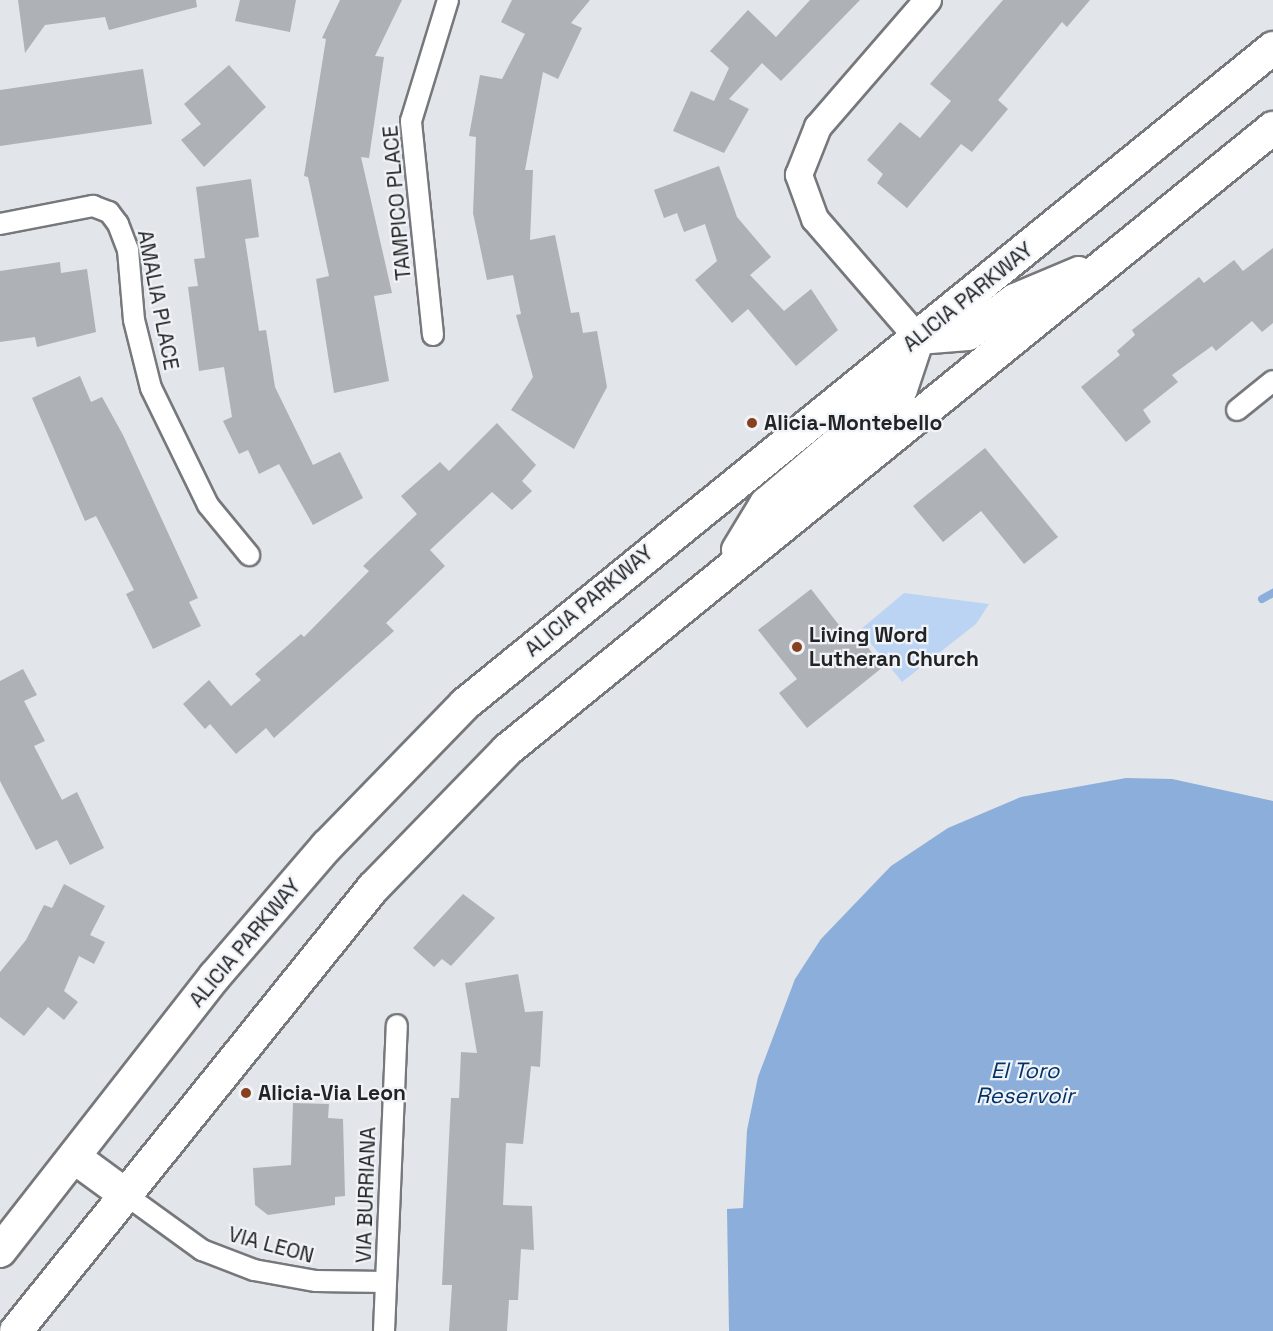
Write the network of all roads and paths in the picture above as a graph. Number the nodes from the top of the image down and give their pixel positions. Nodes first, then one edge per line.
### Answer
1 (448, 0) edge
2 (928, 0) edge
3 (1273, 48) edge
4 (1273, 128) edge
5 (0, 224) edge
6 (1108, 262) junction
7 (433, 335) dead end
8 (918, 338) junction
9 (1273, 381) edge
10 (1237, 410) dead end
11 (249, 555) dead end
12 (728, 567) junction
13 (397, 1025) dead end
14 (74, 1157) junction
15 (126, 1195) junction
16 (0, 1251) edge
17 (386, 1282) junction
18 (16, 1331) edge
19 (384, 1331) edge

1 - 7 street, TAMPICO PLACE
2 - 8 street
3 - 8 main road, ALICIA PARKWAY
4 - 6 main road
5 - 11 street, AMALIA PLACE
6 - 8 main road
6 - 12 main road
8 - 12 main road
8 - 14 main road, ALICIA PARKWAY
9 - 10 street
12 - 15 main road
13 - 17 street, VIA BURRIANA
14 - 15 main road
14 - 16 main road, ALICIA PARKWAY
15 - 17 street, VIA LEON
15 - 18 main road
17 - 19 street, VIA BURRIANA

